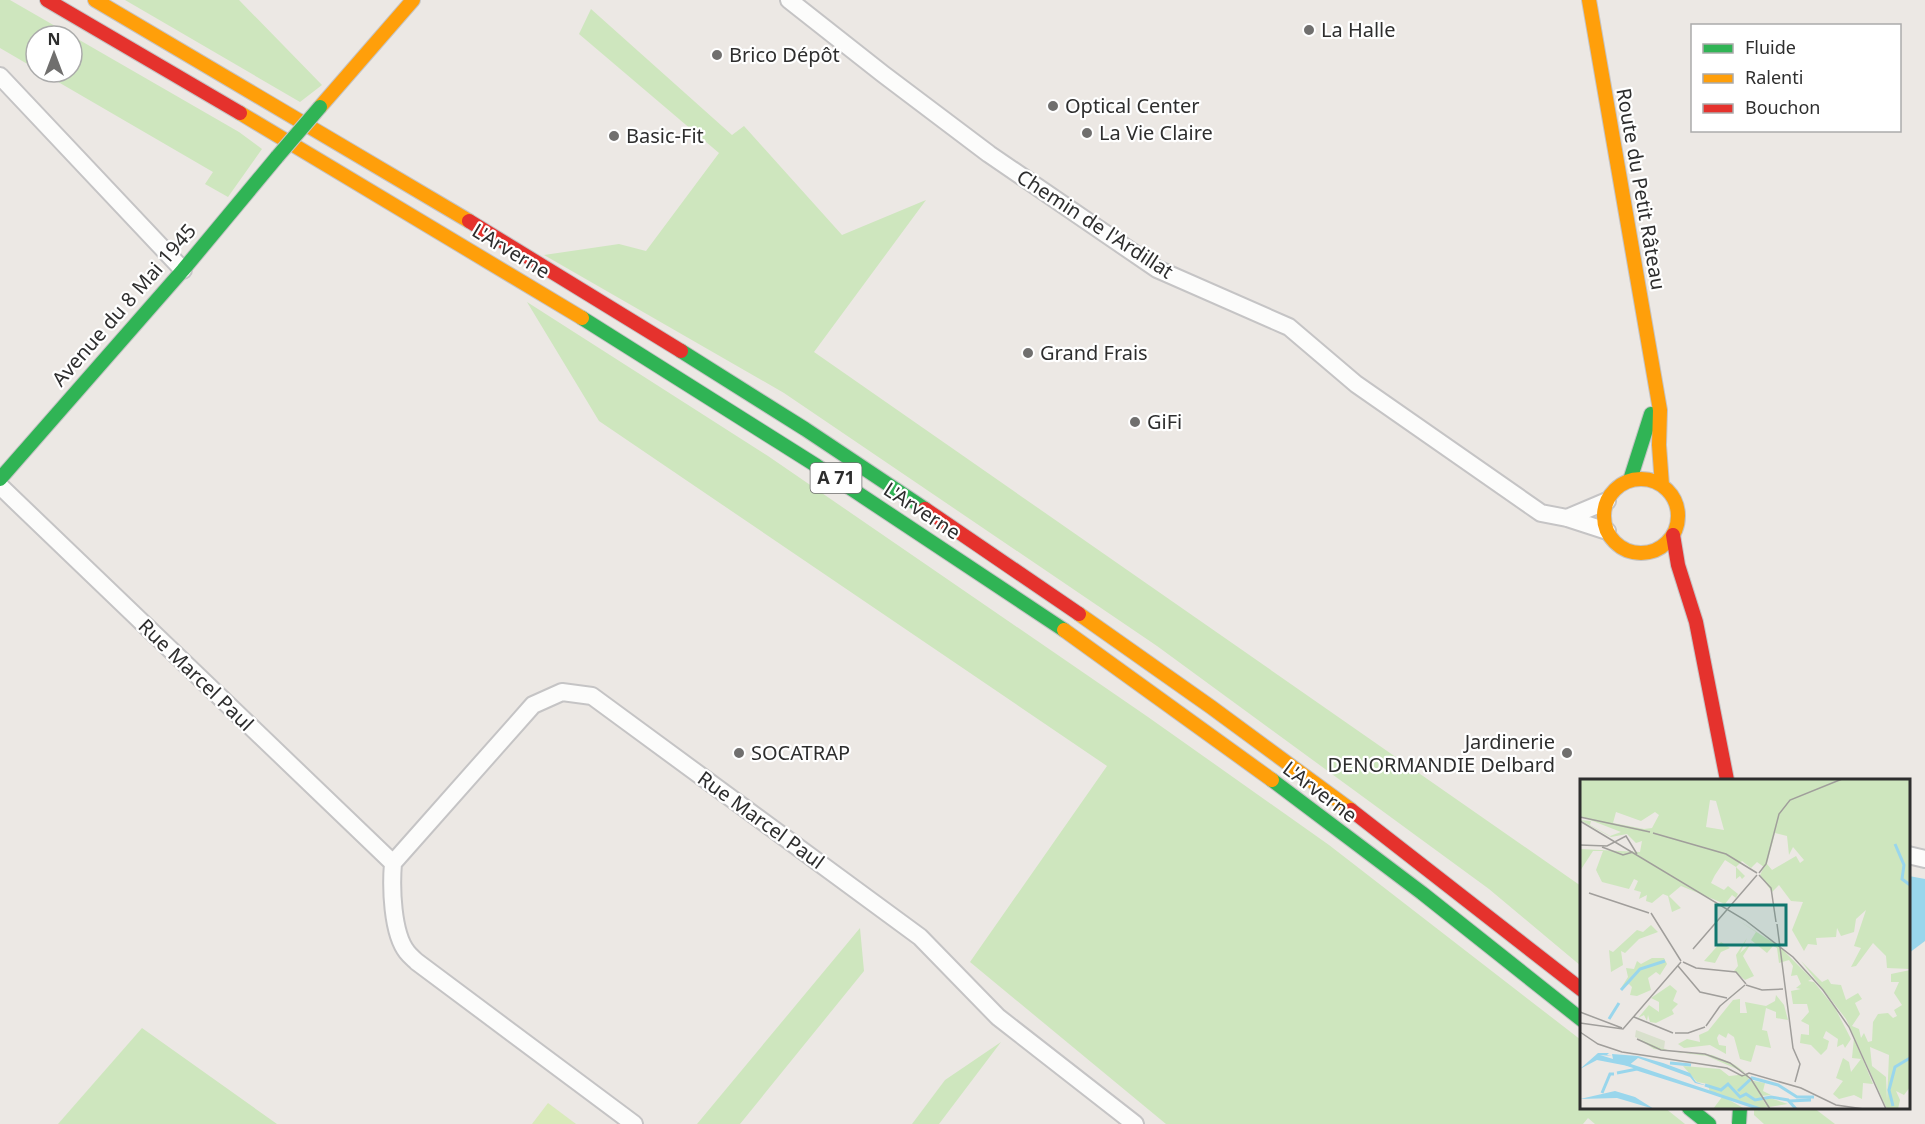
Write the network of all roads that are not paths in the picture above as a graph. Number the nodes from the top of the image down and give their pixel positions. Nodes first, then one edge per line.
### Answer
1 (47, 0) edge
2 (95, 0) edge
3 (413, 0) edge
4 (789, 0) edge
5 (1589, 0) edge
6 (0, 76) edge
7 (183, 270) junction
8 (1654, 385) junction
9 (0, 479) edge
10 (1630, 480) junction
11 (1662, 485) junction
12 (0, 486) edge
13 (1607, 501) junction
14 (1567, 518) junction
15 (1607, 531) junction
16 (1673, 535) junction
17 (1638, 553) junction
18 (1653, 564) dead end
19 (1669, 576) dead end
20 (1696, 622) junction
21 (1727, 779) edge
22 (1910, 855) edge
23 (1925, 859) edge
24 (393, 863) junction
25 (1580, 989) edge
26 (1580, 1019) edge
27 (1691, 1109) edge
28 (1729, 1109) edge
29 (1740, 1109) edge
30 (634, 1124) edge
31 (1135, 1124) edge
32 (1709, 1124) edge
33 (1739, 1124) edge
34 (1746, 1124) edge

1 - 26 main road, L'Arverne / A 71
2 - 25 main road, L'Arverne / A 71
3 - 7 main road, Avenue du 8 Mai 1945, bridge
4 - 14 street, Chemin de l'Ardillat
5 - 8 main road, Route du Petit Râteau
6 - 7 street
7 - 9 main road, Avenue du 8 Mai 1945
8 - 10 main road, Route du Petit Râteau
8 - 11 main road, Route du Petit Râteau
10 - 11 main road
10 - 13 main road
11 - 16 main road
12 - 24 street, Rue Marcel Paul
13 - 14 street
13 - 15 main road
14 - 15 street, Chemin de l'Ardillat
15 - 17 main road
16 - 17 main road
16 - 20 main road
17 - 18 main road
19 - 20 main road
20 - 21 main road
22 - 23 street
24 - 30 street
24 - 31 street, Rue Marcel Paul
27 - 32 main road
28 - 34 main road
29 - 33 main road, bridge

